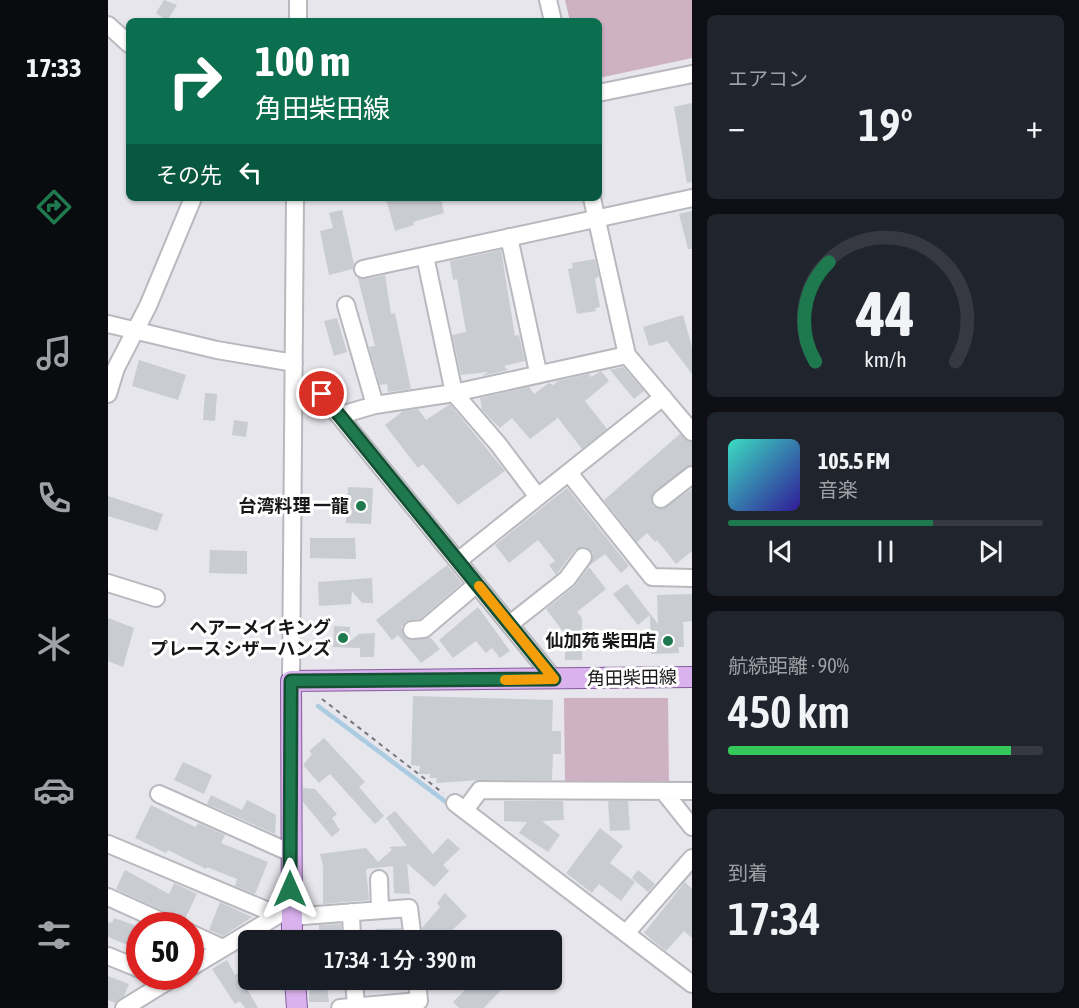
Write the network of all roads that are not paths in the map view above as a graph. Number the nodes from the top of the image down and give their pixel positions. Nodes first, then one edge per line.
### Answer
1 (298, 0) edge
2 (548, 0) edge
3 (298, 18) edge
4 (552, 18) edge
5 (108, 26) edge
6 (126, 41) edge
7 (692, 74) edge
8 (602, 92) edge
9 (692, 198) edge
10 (192, 201) edge
11 (295, 201) edge
12 (593, 201) edge
13 (596, 217) junction
14 (509, 237) junction
15 (425, 256) junction
16 (363, 269) dead end
17 (346, 305) dead end
18 (108, 324) edge
19 (133, 332) junction
20 (627, 355) junction
21 (294, 363) junction
22 (538, 372) junction
23 (314, 385) dead end
24 (454, 393) junction
25 (108, 394) edge
26 (663, 397) junction
27 (375, 405) junction
28 (341, 416) junction
29 (692, 432) edge
30 (568, 473) junction
31 (692, 475) edge
32 (538, 496) junction
33 (661, 499) dead end
34 (583, 557) dead end
35 (459, 560) junction
36 (692, 578) edge
37 (108, 583) edge
38 (477, 584) junction
39 (156, 598) dead end
40 (510, 624) junction
41 (412, 630) dead end
42 (692, 678) edge
43 (554, 679) junction
44 (291, 681) junction
45 (692, 791) edge
46 (664, 792) junction
47 (159, 794) dead end
48 (692, 827) edge
49 (108, 844) edge
50 (291, 853) junction
51 (692, 858) edge
52 (379, 879) dead end
53 (108, 897) edge
54 (380, 910) junction
55 (141, 912) edge
56 (351, 912) junction
57 (286, 913) junction
58 (290, 930) edge
59 (352, 930) edge
60 (412, 930) edge
61 (627, 932) junction
62 (204, 939) edge
63 (224, 948) junction
64 (108, 956) edge
65 (204, 960) edge
66 (126, 963) edge
67 (692, 984) edge
68 (150, 990) edge
69 (296, 990) edge
70 (352, 990) edge
71 (418, 990) edge
72 (348, 1007) edge
73 (124, 1008) edge
74 (297, 1008) edge

1 - 3 street
2 - 4 street
5 - 6 street
7 - 8 street
9 - 13 street
10 - 19 street
11 - 21 street
12 - 13 street
13 - 14 street
13 - 20 street
14 - 15 street
14 - 22 street
15 - 16 street
15 - 24 street
17 - 27 street
18 - 19 street
19 - 21 street
19 - 25 street
20 - 22 street
20 - 26 street
21 - 44 street
22 - 24 street
23 - 28 street
24 - 27 street
24 - 32 street
26 - 29 street
26 - 30 street
27 - 28 street
28 - 35 street
30 - 32 street
30 - 36 street
31 - 33 street
32 - 35 street
34 - 40 street
35 - 38 street
37 - 39 street
38 - 40 street
38 - 41 street
40 - 43 street
42 - 43 main road, 角田柴田線
43 - 44 main road, 角田柴田線
44 - 50 main road
45 - 46 street
46 - 48 street
46 - 61 street
47 - 50 street
49 - 57 street
50 - 57 main road
51 - 61 street
52 - 54 street
53 - 55 street
54 - 56 street
54 - 60 street
56 - 57 street
56 - 59 street
57 - 58 main road
57 - 63 street
61 - 67 street
62 - 63 street
63 - 65 street
64 - 66 street
68 - 73 street
69 - 74 main road
70 - 72 street
71 - 72 street

